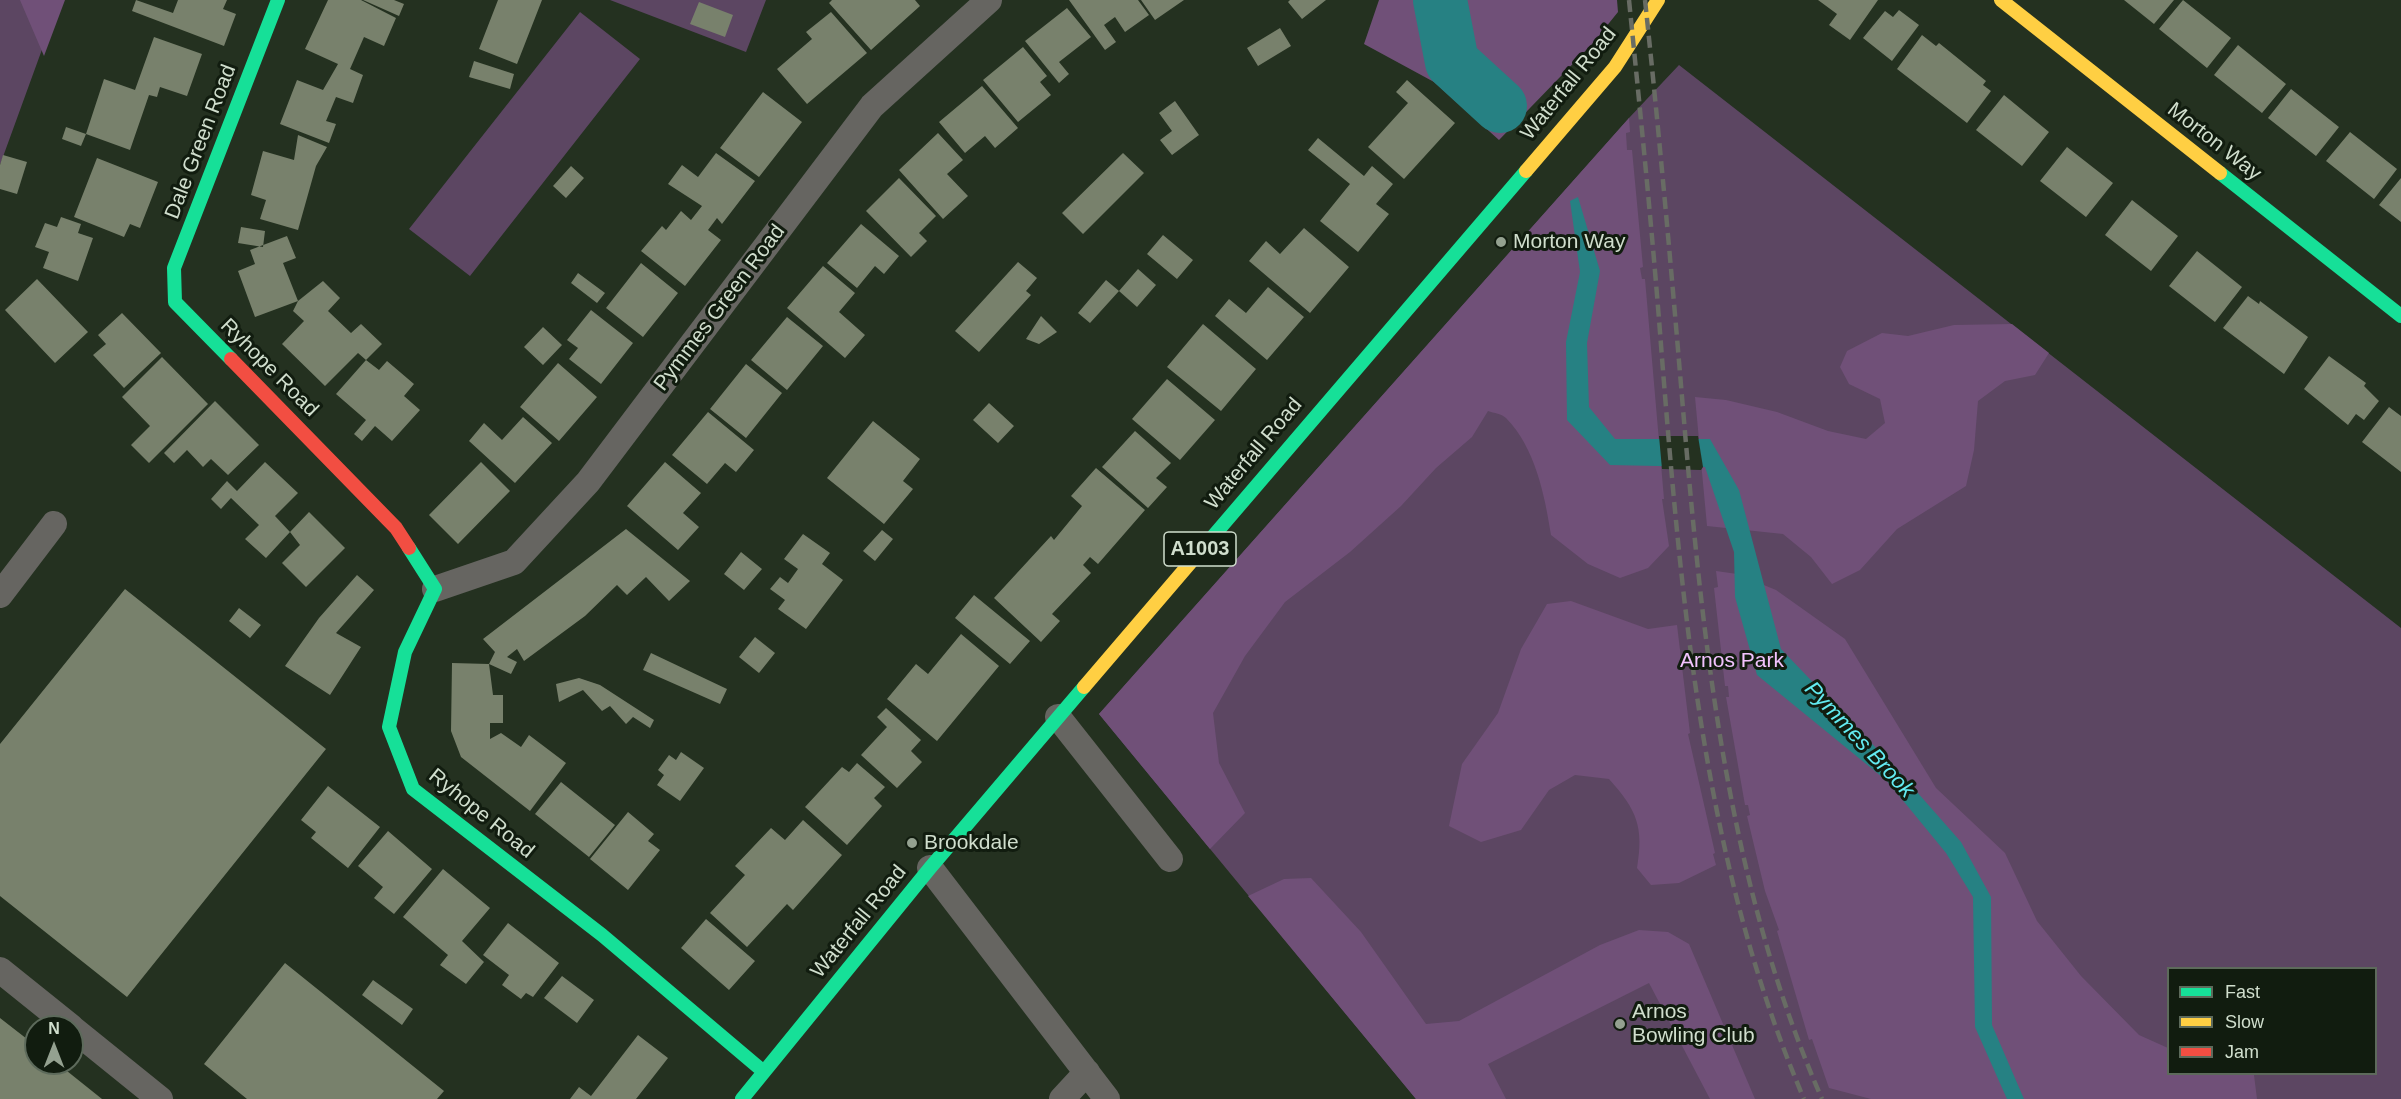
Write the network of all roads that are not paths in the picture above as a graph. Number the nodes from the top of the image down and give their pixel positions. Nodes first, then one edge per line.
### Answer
1 (278, 0) edge
2 (988, 0) edge
3 (1658, 0) edge
4 (2001, 0) edge
5 (175, 302) joint
6 (2401, 316) edge
7 (54, 524) dead end
8 (435, 589) junction
9 (0, 595) edge
10 (1058, 717) junction
11 (1170, 859) dead end
12 (930, 868) junction
13 (0, 970) edge
14 (55, 1015) edge
15 (84, 1038) edge
16 (764, 1072) junction
17 (1087, 1072) junction
18 (160, 1099) edge
19 (742, 1099) edge
20 (1062, 1099) edge
21 (1107, 1099) edge

1 - 5 street, Dale Green Road
2 - 8 street, Pymmes Green Road
3 - 10 street, Waterfall Road / A1003
4 - 6 street, Morton Way
5 - 8 street, Ryhope Road
7 - 9 street
8 - 16 street, Ryhope Road
10 - 11 street
10 - 12 street, Waterfall Road / A1003
12 - 16 street, Waterfall Road / A1003
12 - 17 street
13 - 14 street
15 - 18 street
16 - 19 street, Waterfall Road / A1003
17 - 20 street
17 - 21 street

